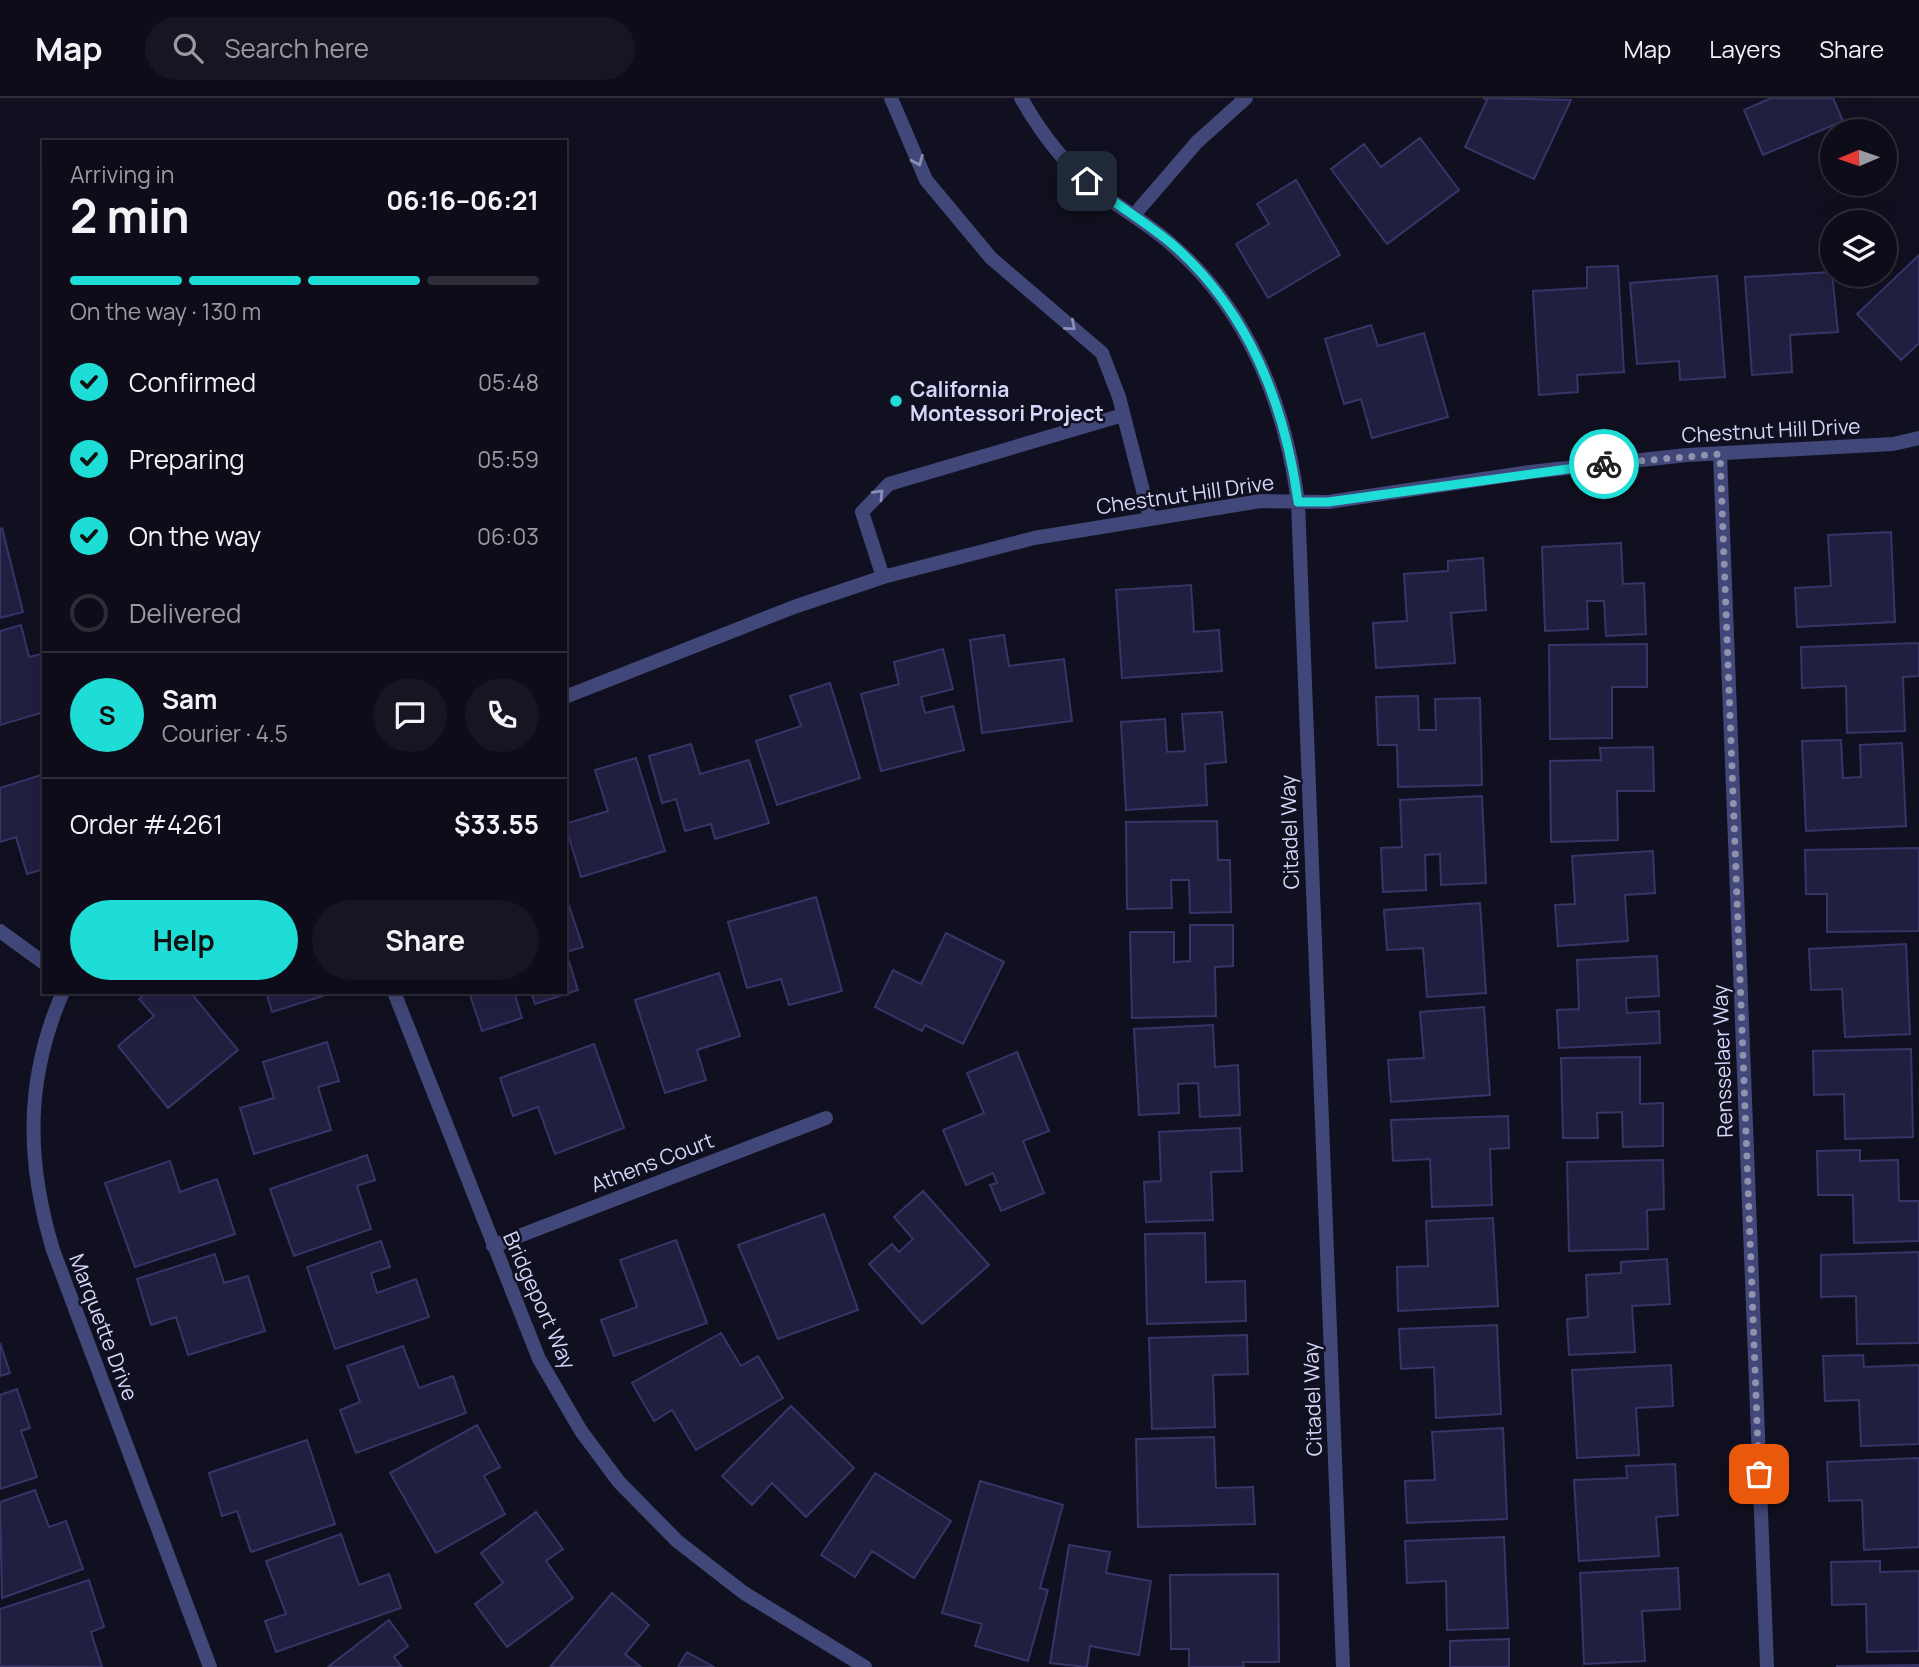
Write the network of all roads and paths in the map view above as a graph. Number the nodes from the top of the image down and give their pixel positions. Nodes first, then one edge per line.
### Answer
1 (891, 98) edge
2 (1021, 98) edge
3 (1246, 98) edge
4 (1134, 215) junction
5 (1123, 415) junction
6 (1919, 438) edge
7 (1720, 454) junction
8 (1298, 502) junction
9 (1150, 518) junction
10 (883, 577) junction
11 (567, 696) edge
12 (0, 931) edge
13 (42, 962) edge
14 (62, 994) edge
15 (395, 994) edge
16 (826, 1118) dead end
17 (493, 1246) junction
18 (210, 1667) edge
19 (865, 1667) edge
20 (1343, 1667) edge
21 (1767, 1667) edge

1 -> 5 street
2 - 4 street, Citadel Way
3 - 4 street
4 - 8 street, Citadel Way
5 - 9 street
10 -> 5 street
6 - 7 street, Chestnut Hill Drive
7 - 8 street, Chestnut Hill Drive
7 - 21 street, Rensselaer Way
8 - 9 street, Chestnut Hill Drive
8 - 20 street, Citadel Way
9 - 10 street, Chestnut Hill Drive
10 - 11 street, Chestnut Hill Drive
12 - 13 street
14 - 18 street, Marquette Drive
15 - 17 street, Bridgeport Way
16 - 17 street, Athens Court
17 - 19 street, Bridgeport Way

